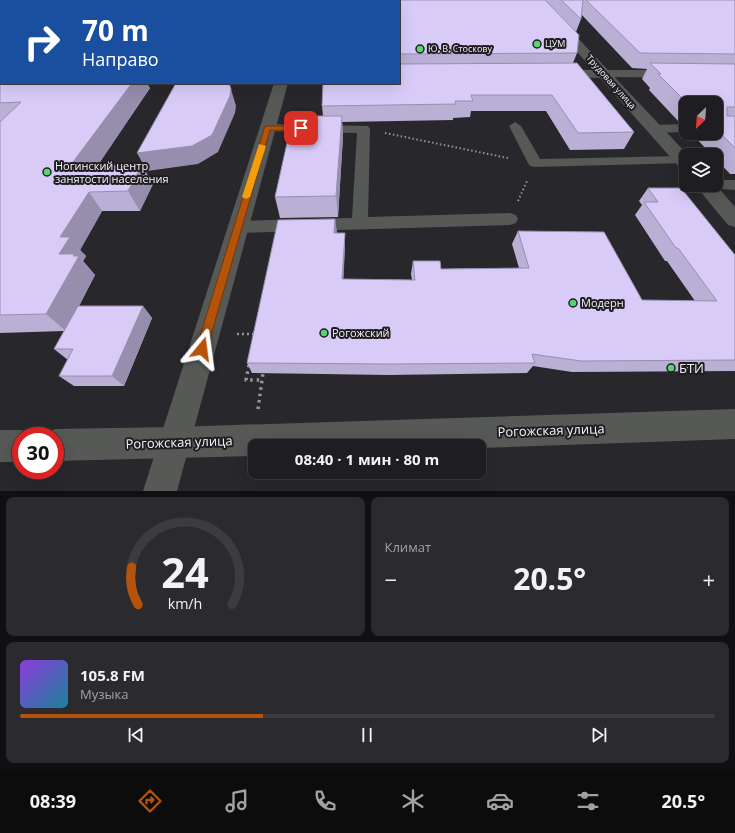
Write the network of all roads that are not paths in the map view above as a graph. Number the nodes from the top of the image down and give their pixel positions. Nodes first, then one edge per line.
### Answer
1 (536, 0) edge
2 (542, 74) edge
3 (604, 74) junction
4 (735, 74) edge
5 (281, 84) edge
6 (515, 126) dead end
7 (268, 128) junction
8 (679, 128) edge
9 (653, 129) junction
10 (679, 157) edge
11 (679, 162) edge
12 (723, 185) edge
13 (735, 185) edge
14 (711, 192) edge
15 (510, 219) road end
16 (735, 220) edge
17 (360, 222) junction
18 (237, 227) junction
19 (735, 424) edge
20 (174, 443) junction
21 (64, 445) edge
22 (0, 446) edge
23 (12, 446) edge
24 (160, 491) edge

1 - 3 street, Трудовая улица
2 - 3 street
3 - 4 street
3 - 9 street, Трудовая улица
5 - 7 street
6 - 11 lane
7 - 17 lane
7 - 18 street
8 - 9 lane
9 - 10 street, Трудовая улица
12 - 13 lane
14 - 16 street
15 - 17 lane
17 - 18 lane
18 - 20 street
19 - 20 street, Рогожская улица
20 - 21 street, Рогожская улица
20 - 24 street
22 - 23 street

